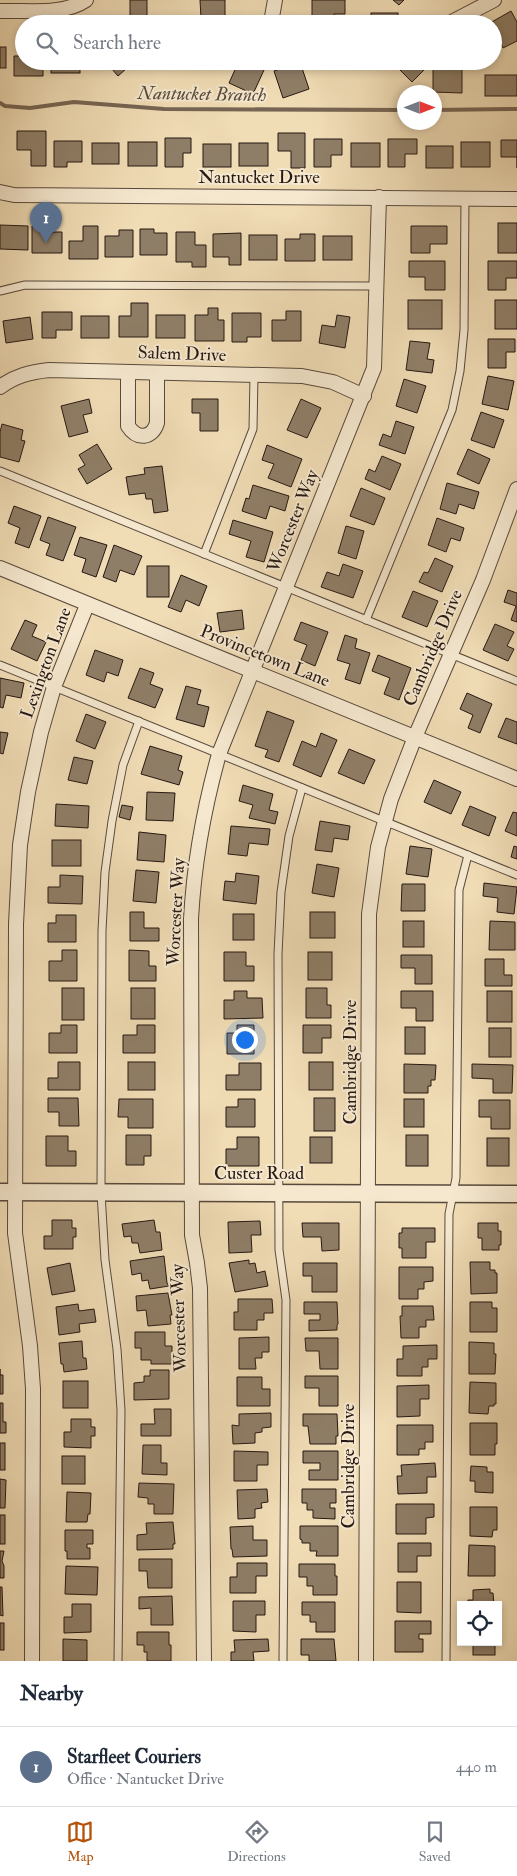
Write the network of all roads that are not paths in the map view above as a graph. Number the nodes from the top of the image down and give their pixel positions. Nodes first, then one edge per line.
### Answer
1 (86, 0) edge
2 (275, 0) edge
3 (494, 0) edge
4 (0, 11) edge
5 (272, 15) edge
6 (465, 15) edge
7 (0, 192) edge
8 (378, 197) junction
9 (465, 198) junction
10 (517, 199) edge
11 (377, 286) junction
12 (0, 291) edge
13 (128, 372) junction
14 (157, 373) junction
15 (254, 375) junction
16 (0, 386) edge
17 (364, 396) junction
18 (0, 471) edge
19 (517, 489) edge
20 (204, 554) junction
21 (0, 568) edge
22 (286, 588) junction
23 (87, 605) junction
24 (366, 620) junction
25 (450, 654) junction
26 (0, 665) edge
27 (253, 671) junction
28 (517, 681) edge
29 (54, 687) junction
30 (139, 721) junction
31 (415, 737) junction
32 (219, 754) junction
33 (517, 779) edge
34 (302, 788) junction
35 (384, 821) junction
36 (468, 855) junction
37 (517, 875) edge
38 (8, 1192) edge
39 (101, 1193) junction
40 (191, 1193) junction
41 (278, 1194) junction
42 (369, 1194) junction
43 (452, 1194) junction
44 (517, 1194) edge
45 (32, 1661) edge
46 (118, 1661) edge
47 (204, 1661) edge
48 (283, 1661) edge
49 (366, 1661) edge
50 (446, 1661) edge

1 - 4 street
2 - 5 street
3 - 6 street
7 - 8 street, Nantucket Drive
8 - 9 street, Nantucket Drive
8 - 11 street, Worcester Way
9 - 10 street, Nantucket Drive
9 - 24 lane
11 - 12 lane
11 - 17 street, Worcester Way
13 - 14 street, Salem Drive
13 - 14 street
13 - 16 street, Salem Drive
14 - 15 street, Salem Drive
15 - 17 street, Salem Drive
15 - 20 lane
17 - 22 street, Worcester Way
18 - 20 lane
19 - 25 street, Cambridge Drive
20 - 22 lane
21 - 23 street, Provincetown Lane
22 - 24 lane
22 - 27 street, Worcester Way
23 - 27 street, Provincetown Lane
23 - 29 street, Lexington Lane
24 - 25 lane
25 - 28 lane
25 - 31 street, Cambridge Drive
26 - 29 lane
27 - 31 street, Provincetown Lane
27 - 32 street, Worcester Way
29 - 30 lane
29 - 38 street, Lexington Lane
30 - 32 lane
30 - 39 lane
31 - 33 street, Provincetown Lane
31 - 35 street, Cambridge Drive
32 - 34 lane
32 - 40 street, Worcester Way
34 - 35 lane
34 - 41 lane
35 - 36 lane
35 - 42 street, Cambridge Drive
36 - 37 lane
36 - 43 lane
38 - 39 street, Custer Road
38 - 45 street, Lexington Lane
39 - 40 street, Custer Road
39 - 46 lane
40 - 41 street, Custer Road
40 - 47 street, Worcester Way
41 - 42 street, Custer Road
41 - 48 lane
42 - 43 street, Custer Road
42 - 49 street, Cambridge Drive
43 - 44 street, Custer Road
43 - 50 lane

